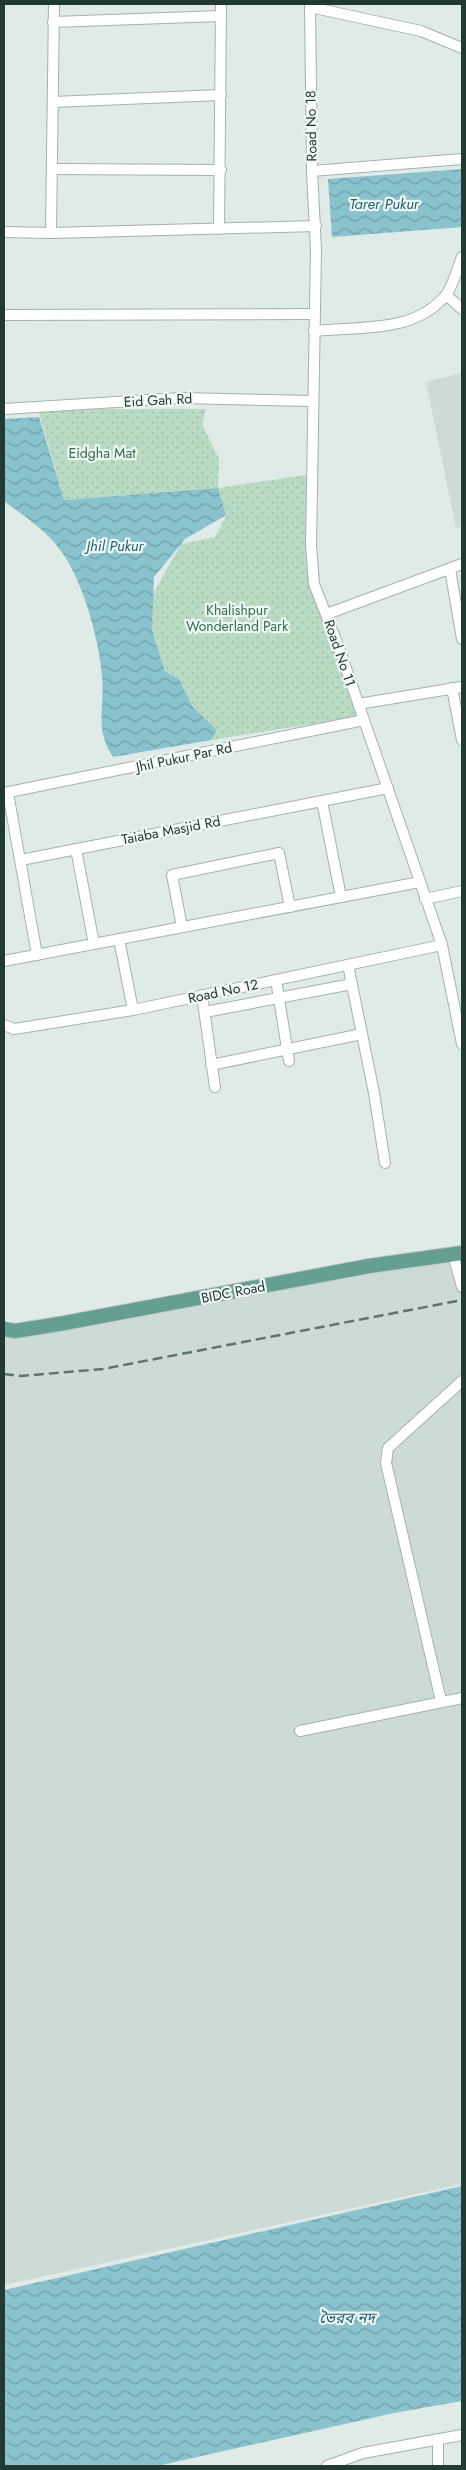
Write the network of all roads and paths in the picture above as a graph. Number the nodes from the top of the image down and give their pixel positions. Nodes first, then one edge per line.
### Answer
1 (54, 4) edge
2 (221, 4) edge
3 (310, 6) edge
4 (221, 16) junction
5 (53, 22) junction
6 (462, 48) edge
7 (221, 96) junction
8 (53, 102) junction
9 (462, 159) edge
10 (53, 169) junction
11 (220, 170) junction
12 (312, 171) junction
13 (316, 226) junction
14 (219, 229) junction
15 (4, 232) edge
16 (52, 233) junction
17 (316, 249) joint
18 (462, 257) edge
19 (446, 295) junction
20 (462, 309) edge
21 (314, 314) junction
22 (4, 315) edge
23 (314, 331) junction
24 (313, 401) junction
25 (4, 409) edge
26 (462, 564) edge
27 (450, 569) junction
28 (327, 614) junction
29 (462, 632) edge
30 (457, 688) edge
31 (358, 704) junction
32 (364, 720) junction
33 (462, 740) edge
34 (388, 788) junction
35 (6, 793) edge
36 (322, 801) junction
37 (76, 849) junction
38 (21, 860) junction
39 (420, 882) junction
40 (462, 891) edge
41 (341, 897) junction
42 (425, 899) junction
43 (290, 907) junction
44 (182, 927) junction
45 (119, 939) junction
46 (94, 944) junction
47 (442, 945) junction
48 (37, 955) junction
49 (4, 961) edge
50 (348, 965) junction
51 (276, 980) junction
52 (352, 984) junction
53 (202, 995) junction
54 (279, 998) junction
55 (133, 1010) junction
56 (204, 1012) junction
57 (4, 1025) edge
58 (362, 1034) junction
59 (462, 1044) edge
60 (288, 1056) junction
61 (211, 1065) junction
62 (215, 1087) dead end
63 (385, 1163) dead end
64 (458, 1254) edge
65 (462, 1287) edge
66 (4, 1329) edge
67 (462, 1382) edge
68 (462, 1698) edge
69 (441, 1701) junction
70 (300, 1731) dead end
71 (462, 2435) edge
72 (438, 2439) junction
73 (327, 2466) edge
74 (438, 2466) edge

1 - 5 street
2 - 4 street
3 - 6 street
3 - 12 street, Road No 18
4 - 5 street
4 - 7 street
5 - 8 street
7 - 8 street
7 - 11 street
8 - 10 street
9 - 12 street
10 - 11 street
10 - 16 street
11 - 14 street
12 - 13 street, Road No 18
13 - 14 street
13 - 17 street, Road No 18
14 - 16 street
15 - 16 street
17 - 21 street, Road No 11
18 - 19 street
19 - 20 street
19 - 23 street
21 - 22 street
21 - 23 street, Road No 11
23 - 24 street, Road No 11
24 - 25 street, Eid Gah Rd
24 - 28 street, Road No 11
26 - 27 street
27 - 28 street
27 - 29 street
28 - 31 street, Road No 11
30 - 31 street
30 - 33 street
31 - 32 street, Road No 11
32 - 34 street, Road No 11
32 - 35 street, Jhil Pukur Par Rd
34 - 36 street, Taiaba Masjid Rd
34 - 39 street, Road No 11
35 - 38 street
36 - 37 street, Taiaba Masjid Rd
36 - 41 street
37 - 38 street, Taiaba Masjid Rd
37 - 46 street
38 - 48 street
39 - 41 street
39 - 42 street, Road No 11
40 - 42 street
41 - 43 street
42 - 47 street, Road No 11
43 - 44 street
43 - 44 street
44 - 45 street
45 - 46 street
45 - 55 street
46 - 48 street
47 - 50 street, Road No 12
47 - 59 street, Road No 11
48 - 49 street
50 - 51 street, Road No 12
50 - 52 street
51 - 53 street, Road No 12
51 - 54 street
52 - 54 street
52 - 58 street
53 - 55 street, Road No 12
53 - 56 street
54 - 56 street
54 - 60 street
55 - 57 street, Road No 12
56 - 61 street
58 - 60 street
58 - 63 street
60 - 61 street
61 - 62 street
64 - 65 street
64 - 66 main road, BIDC Road
67 - 69 street
68 - 69 street
69 - 70 street
71 - 72 street
72 - 73 street
72 - 74 street

